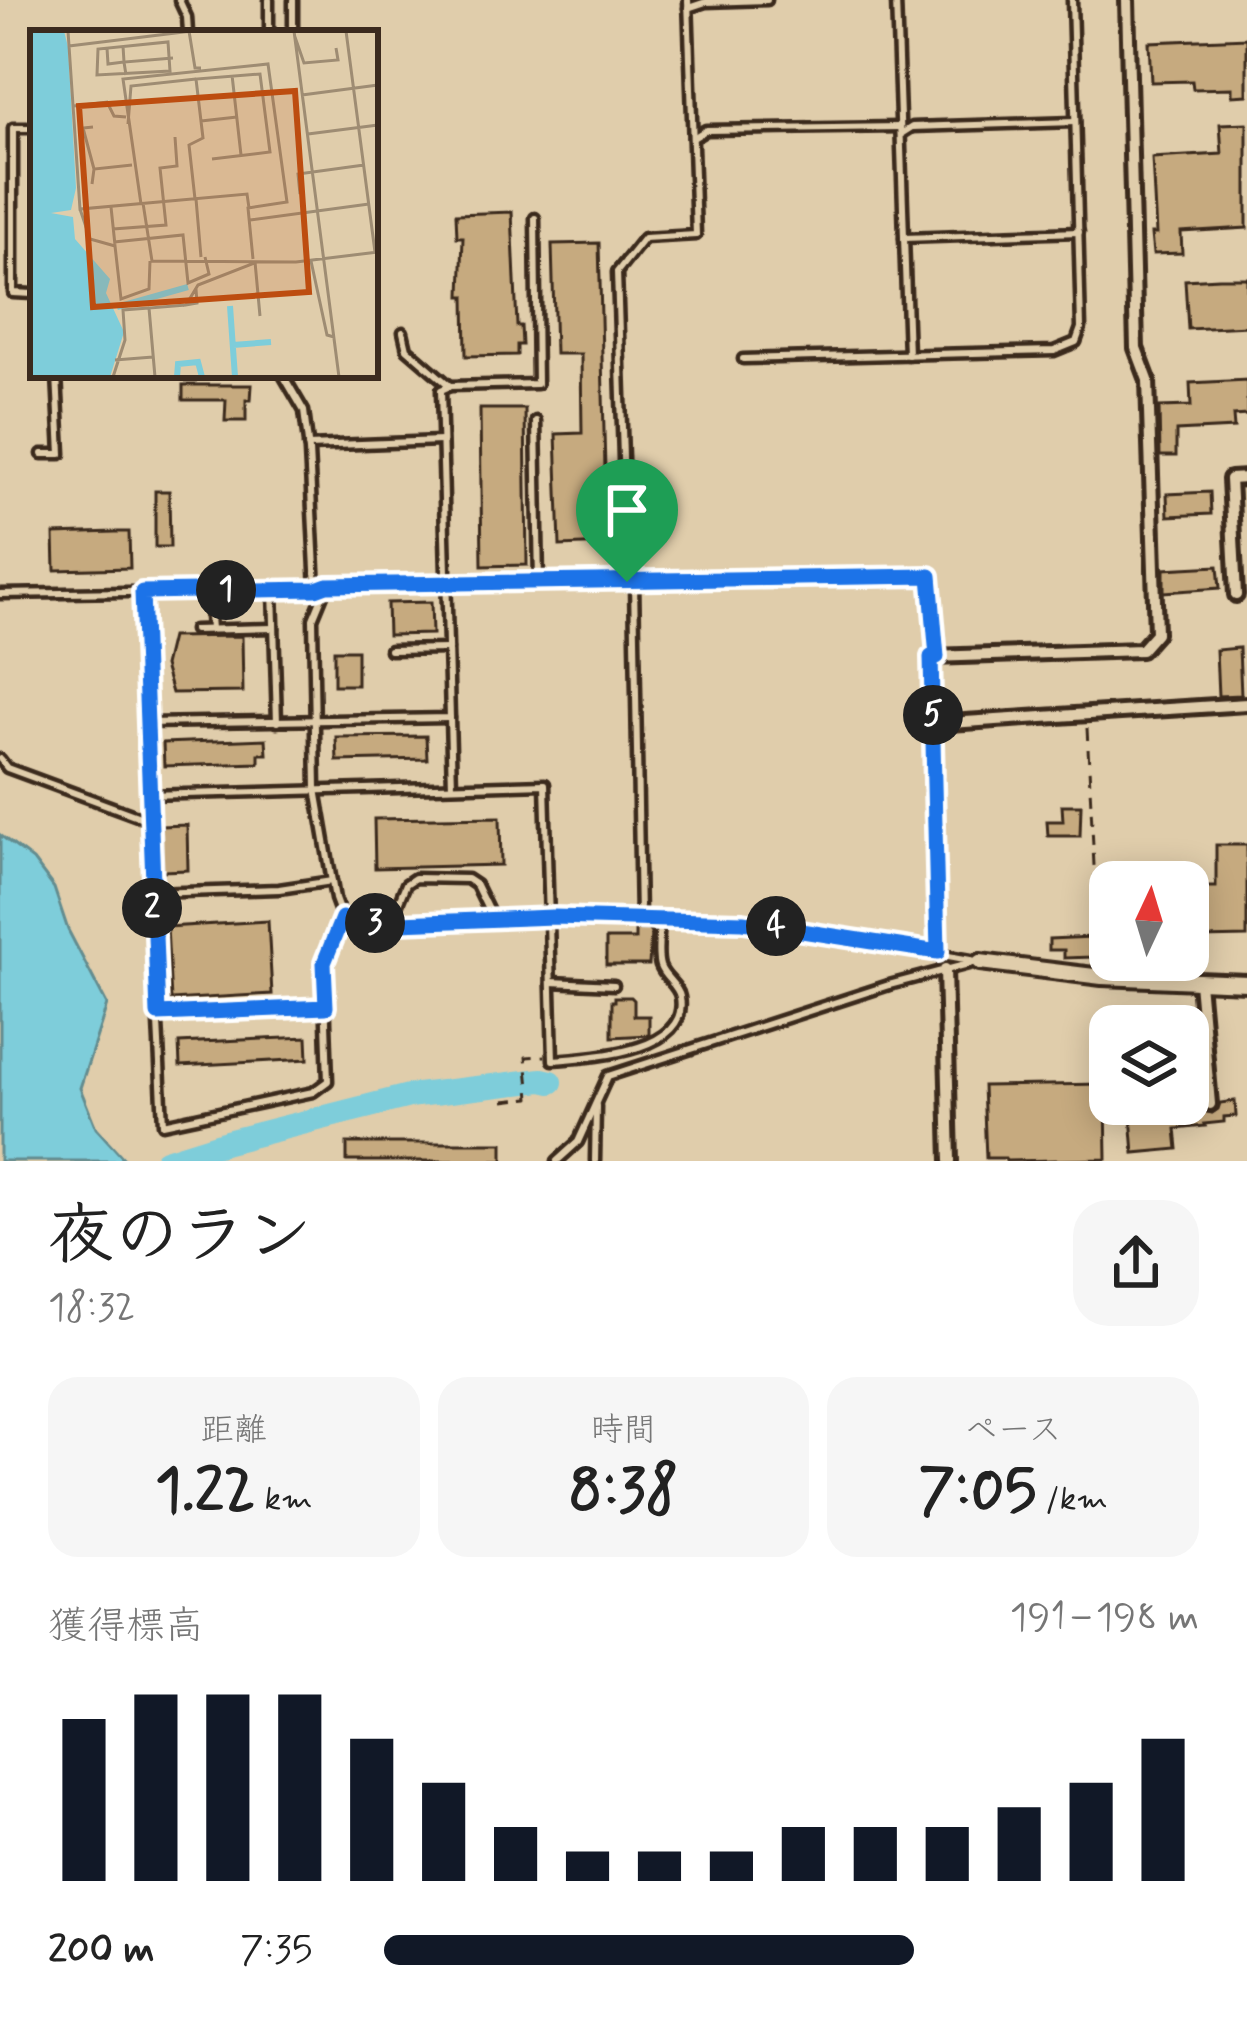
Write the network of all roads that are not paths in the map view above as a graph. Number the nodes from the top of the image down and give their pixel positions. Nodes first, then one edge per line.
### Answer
1 (179, 0) edge
2 (766, 0) edge
3 (896, 0) edge
4 (1072, 0) edge
5 (1127, 0) edge
6 (688, 4) edge
7 (188, 30) edge
8 (1076, 122) junction
9 (30, 128) edge
10 (900, 131) junction
11 (693, 138) junction
12 (535, 218) dead end
13 (1079, 232) junction
14 (904, 238) junction
15 (30, 294) edge
16 (403, 332) dead end
17 (908, 355) junction
18 (743, 359) dead end
19 (57, 378) edge
20 (285, 378) edge
21 (450, 386) junction
22 (536, 421) dead end
23 (441, 441) junction
24 (308, 446) junction
25 (42, 454) dead end
26 (1247, 478) edge
27 (630, 582) junction
28 (539, 583) junction
29 (446, 584) junction
30 (327, 585) junction
31 (316, 589) junction
32 (273, 590) junction
33 (208, 591) junction
34 (142, 592) junction
35 (0, 594) edge
36 (1236, 595) dead end
37 (274, 628) junction
38 (194, 630) dead end
39 (211, 630) junction
40 (448, 649) junction
41 (389, 650) dead end
42 (937, 657) junction
43 (1247, 704) edge
44 (450, 718) junction
45 (315, 721) junction
46 (277, 722) junction
47 (145, 723) junction
48 (934, 724) junction
49 (0, 759) edge
50 (452, 786) junction
51 (316, 789) junction
52 (147, 795) junction
53 (148, 820) junction
54 (332, 881) junction
55 (152, 893) junction
56 (549, 917) junction
57 (342, 918) junction
58 (640, 918) junction
59 (660, 919) junction
60 (493, 920) junction
61 (390, 923) junction
62 (938, 952) junction
63 (980, 962) junction
64 (945, 969) junction
65 (550, 982) junction
66 (1199, 982) junction
67 (1247, 982) edge
68 (614, 985) dead end
69 (326, 1007) junction
70 (158, 1014) junction
71 (596, 1102) junction
72 (1210, 1104) dead end
73 (557, 1161) edge
74 (596, 1161) edge
75 (950, 1161) edge

1 - 7 lane
2 - 6 lane
3 - 10 lane
4 - 8 lane
5 - 42 street
6 - 11 lane
8 - 10 lane
8 - 13 lane
9 - 15 lane
10 - 11 lane
10 - 14 lane
11 - 27 lane
12 - 21 lane
13 - 14 lane
13 - 17 lane
14 - 17 lane
16 - 21 lane
17 - 18 lane
19 - 25 lane
20 - 24 lane
21 - 23 lane
22 - 28 lane
23 - 24 lane
23 - 29 lane
24 - 31 lane
26 - 36 street
27 - 28 lane
27 - 42 lane
27 - 58 lane
28 - 29 lane
29 - 30 lane
29 - 40 lane
30 - 31 lane
30 - 45 lane
31 - 32 lane
32 - 33 lane
32 - 37 lane
33 - 34 lane
33 - 39 lane
34 - 35 lane
34 - 47 lane
37 - 39 lane
37 - 46 lane
38 - 39 lane
40 - 41 lane
40 - 44 lane
42 - 48 street
43 - 48 street
44 - 45 lane
44 - 50 lane
45 - 46 lane
45 - 51 lane
46 - 47 lane
47 - 52 lane
48 - 62 street
49 - 53 lane
50 - 51 lane
50 - 56 lane
51 - 52 lane
51 - 54 lane
52 - 53 lane
53 - 55 lane
54 - 55 lane
54 - 57 lane
55 - 70 lane
56 - 58 lane
56 - 60 lane
56 - 65 lane
57 - 61 lane
57 - 69 lane
58 - 59 lane
59 - 62 lane
59 - 65 lane
60 - 61 lane
60 - 61 lane
62 - 63 lane
63 - 64 lane
63 - 66 street
64 - 71 lane
64 - 75 street
65 - 68 lane
66 - 67 street
66 - 72 street
69 - 70 lane
69 - 70 lane
71 - 73 lane
71 - 74 lane

